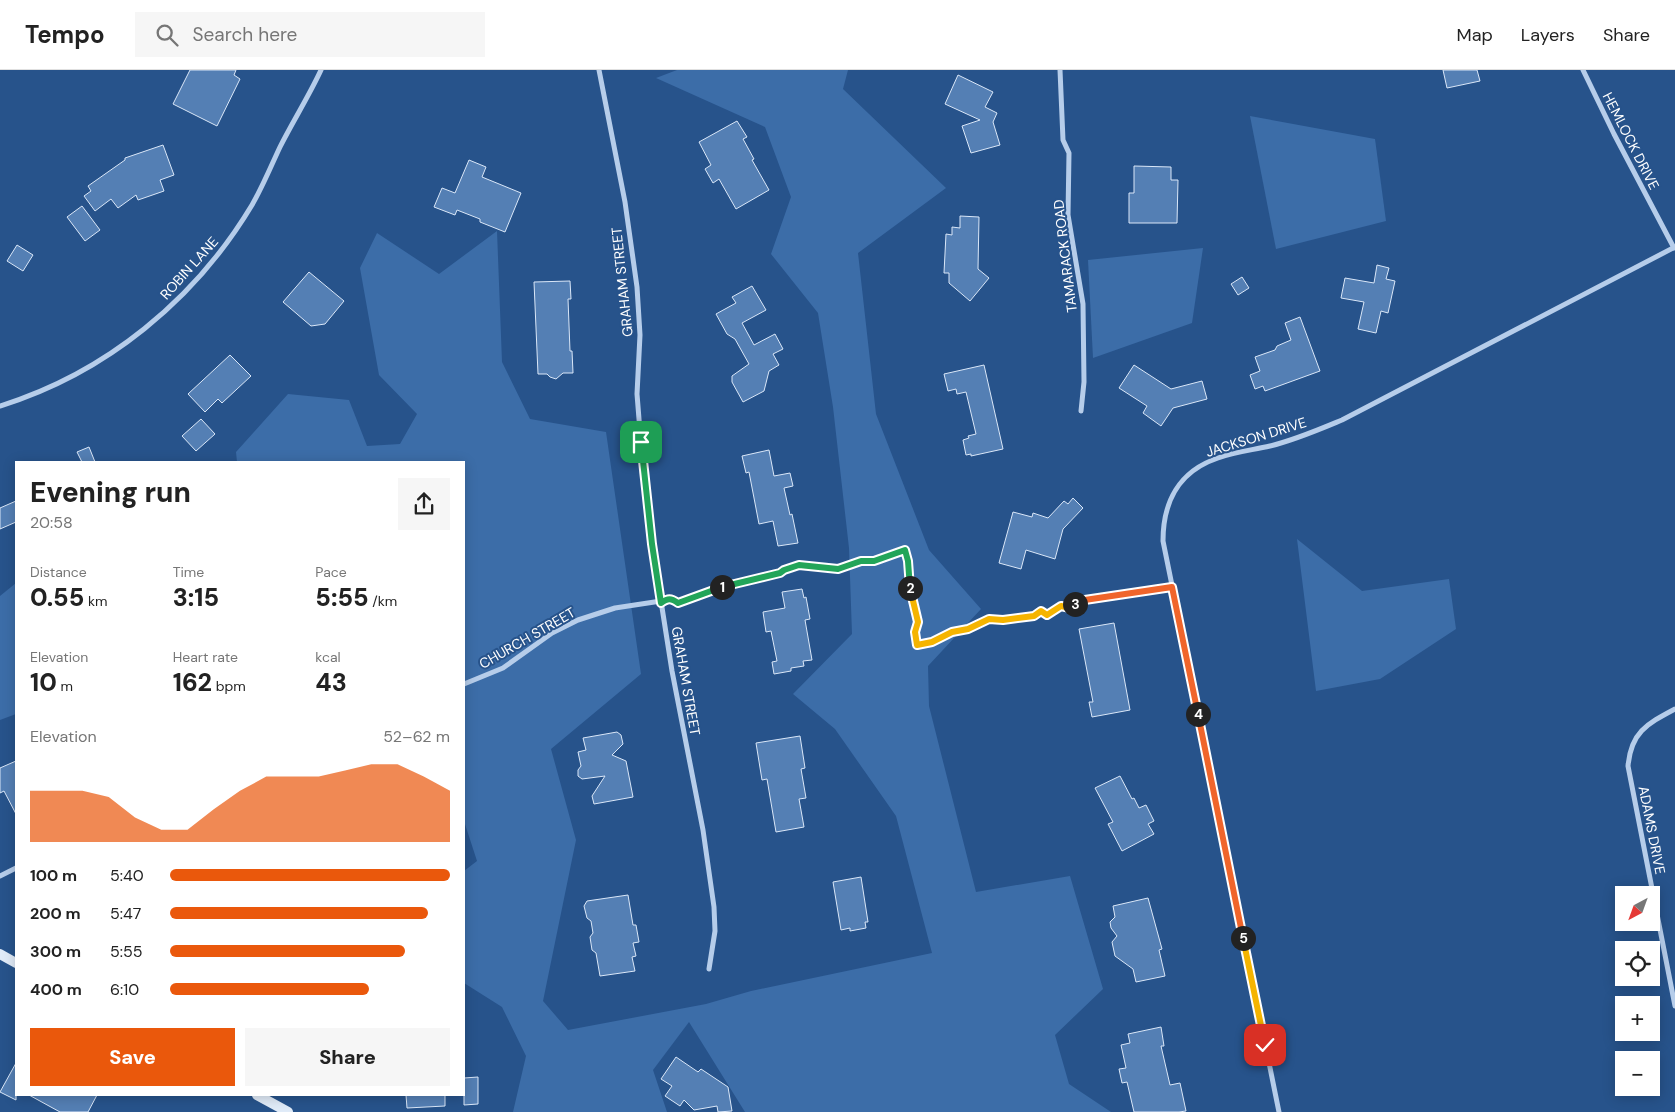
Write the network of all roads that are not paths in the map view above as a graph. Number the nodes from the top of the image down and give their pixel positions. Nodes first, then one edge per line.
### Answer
1 (321, 70) edge
2 (599, 70) edge
3 (1060, 70) edge
4 (1583, 70) edge
5 (1674, 247) edge
6 (0, 406) edge
7 (1081, 411) dead end
8 (661, 602) junction
9 (465, 684) edge
10 (1675, 709) edge
11 (15, 868) edge
12 (0, 876) edge
13 (0, 954) edge
14 (15, 962) edge
15 (709, 969) dead end
16 (1675, 1006) edge
17 (259, 1096) edge
18 (288, 1112) edge
19 (1279, 1112) edge

1 - 6 street, ROBIN LANE
2 - 8 street, GRAHAM STREET
3 - 7 street, TAMARACK ROAD
4 - 5 street, HEMLOCK DRIVE
5 - 19 street, JACKSON DRIVE
8 - 9 street, CHURCH STREET
8 - 15 street, GRAHAM STREET
10 - 16 street, ADAMS DRIVE
11 - 12 street
13 - 14 main road
17 - 18 main road

